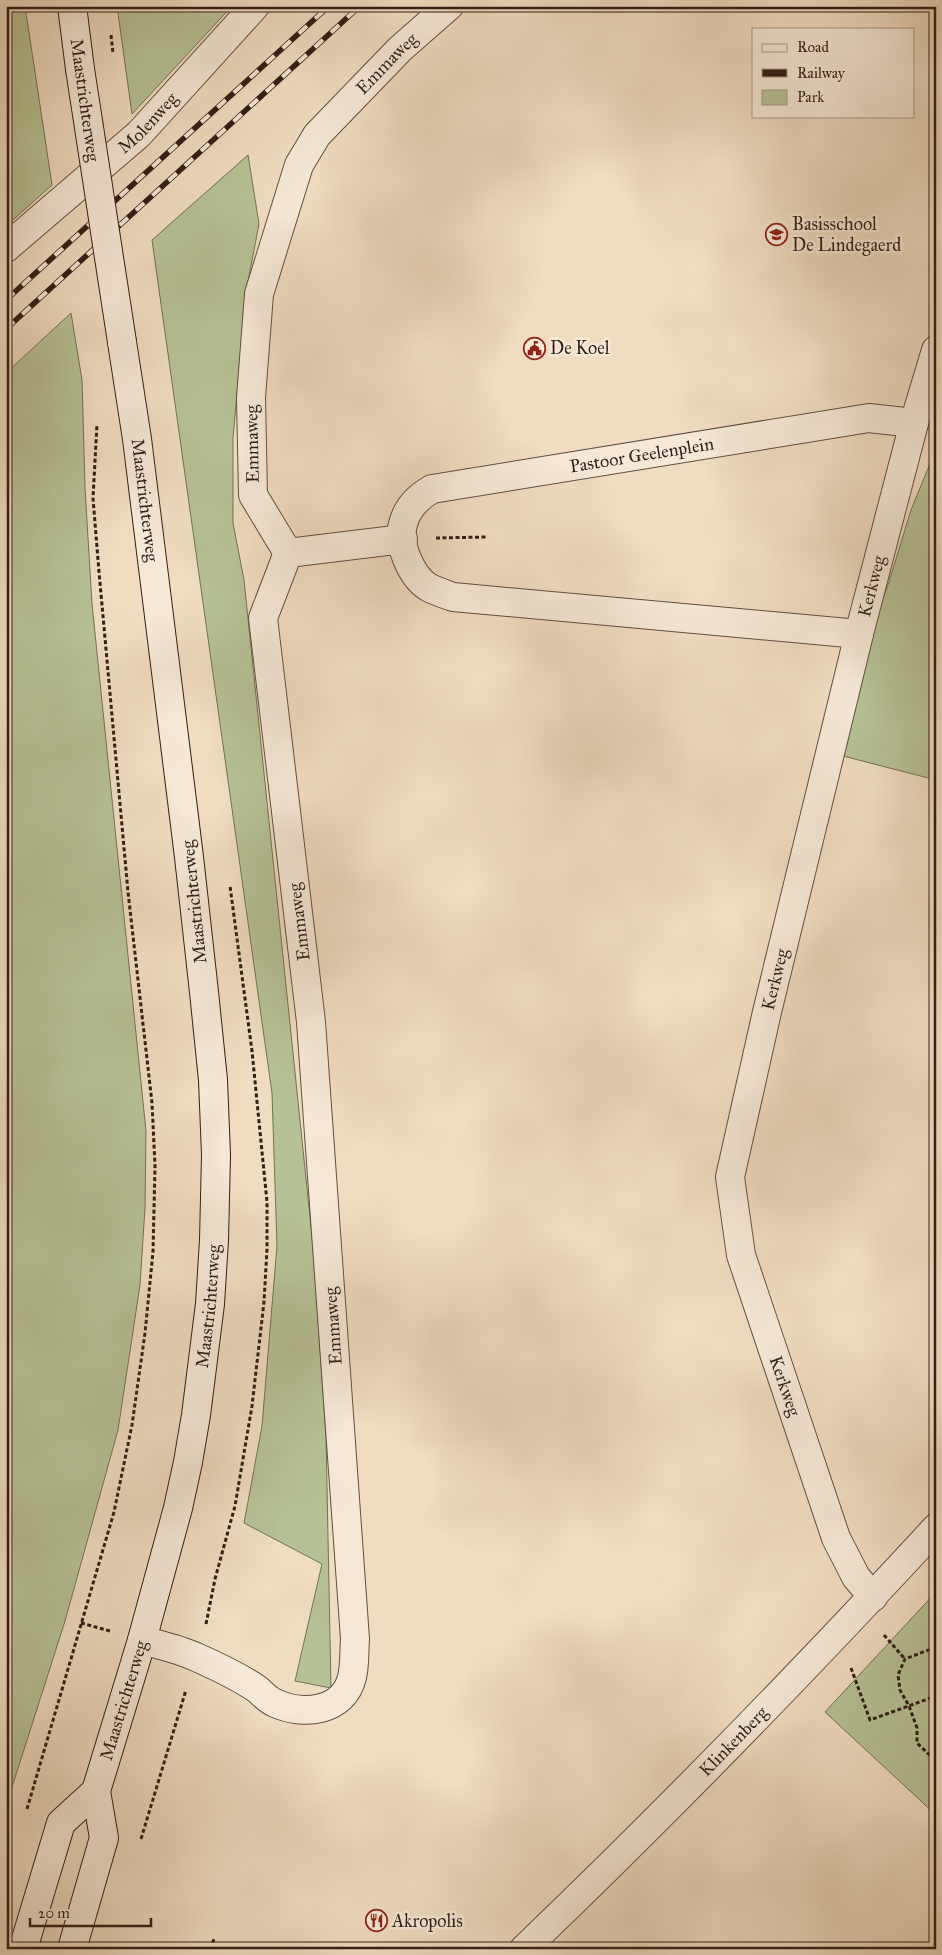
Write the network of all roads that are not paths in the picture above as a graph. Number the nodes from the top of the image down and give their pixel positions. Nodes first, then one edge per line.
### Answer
1 (72, 6) edge
2 (256, 6) edge
3 (449, 6) edge
4 (6, 248) edge
5 (936, 350) edge
6 (914, 422) junction
7 (403, 539) junction
8 (288, 553) junction
9 (859, 634) junction
10 (936, 1528) edge
11 (873, 1597) junction
12 (142, 1640) junction
13 (96, 1791) junction
14 (23, 1949) edge
15 (72, 1949) edge
16 (524, 1949) edge

1 - 12 street, Maastrichterweg, bridge
2 - 4 street, Molenweg
3 - 8 street, Emmaweg
5 - 6 street, Kerkweg
6 - 7 street, Pastoor Geelenplein
6 - 9 street, Kerkweg
7 - 8 street
7 - 9 street, Pastoor Geelenplein
8 - 12 street, Emmaweg
9 - 11 street, Kerkweg
10 - 11 street, Klinkenberg
11 - 16 street, Klinkenberg
12 - 13 street, Maastrichterweg
13 - 14 street
13 - 15 street, Maastrichterweg

